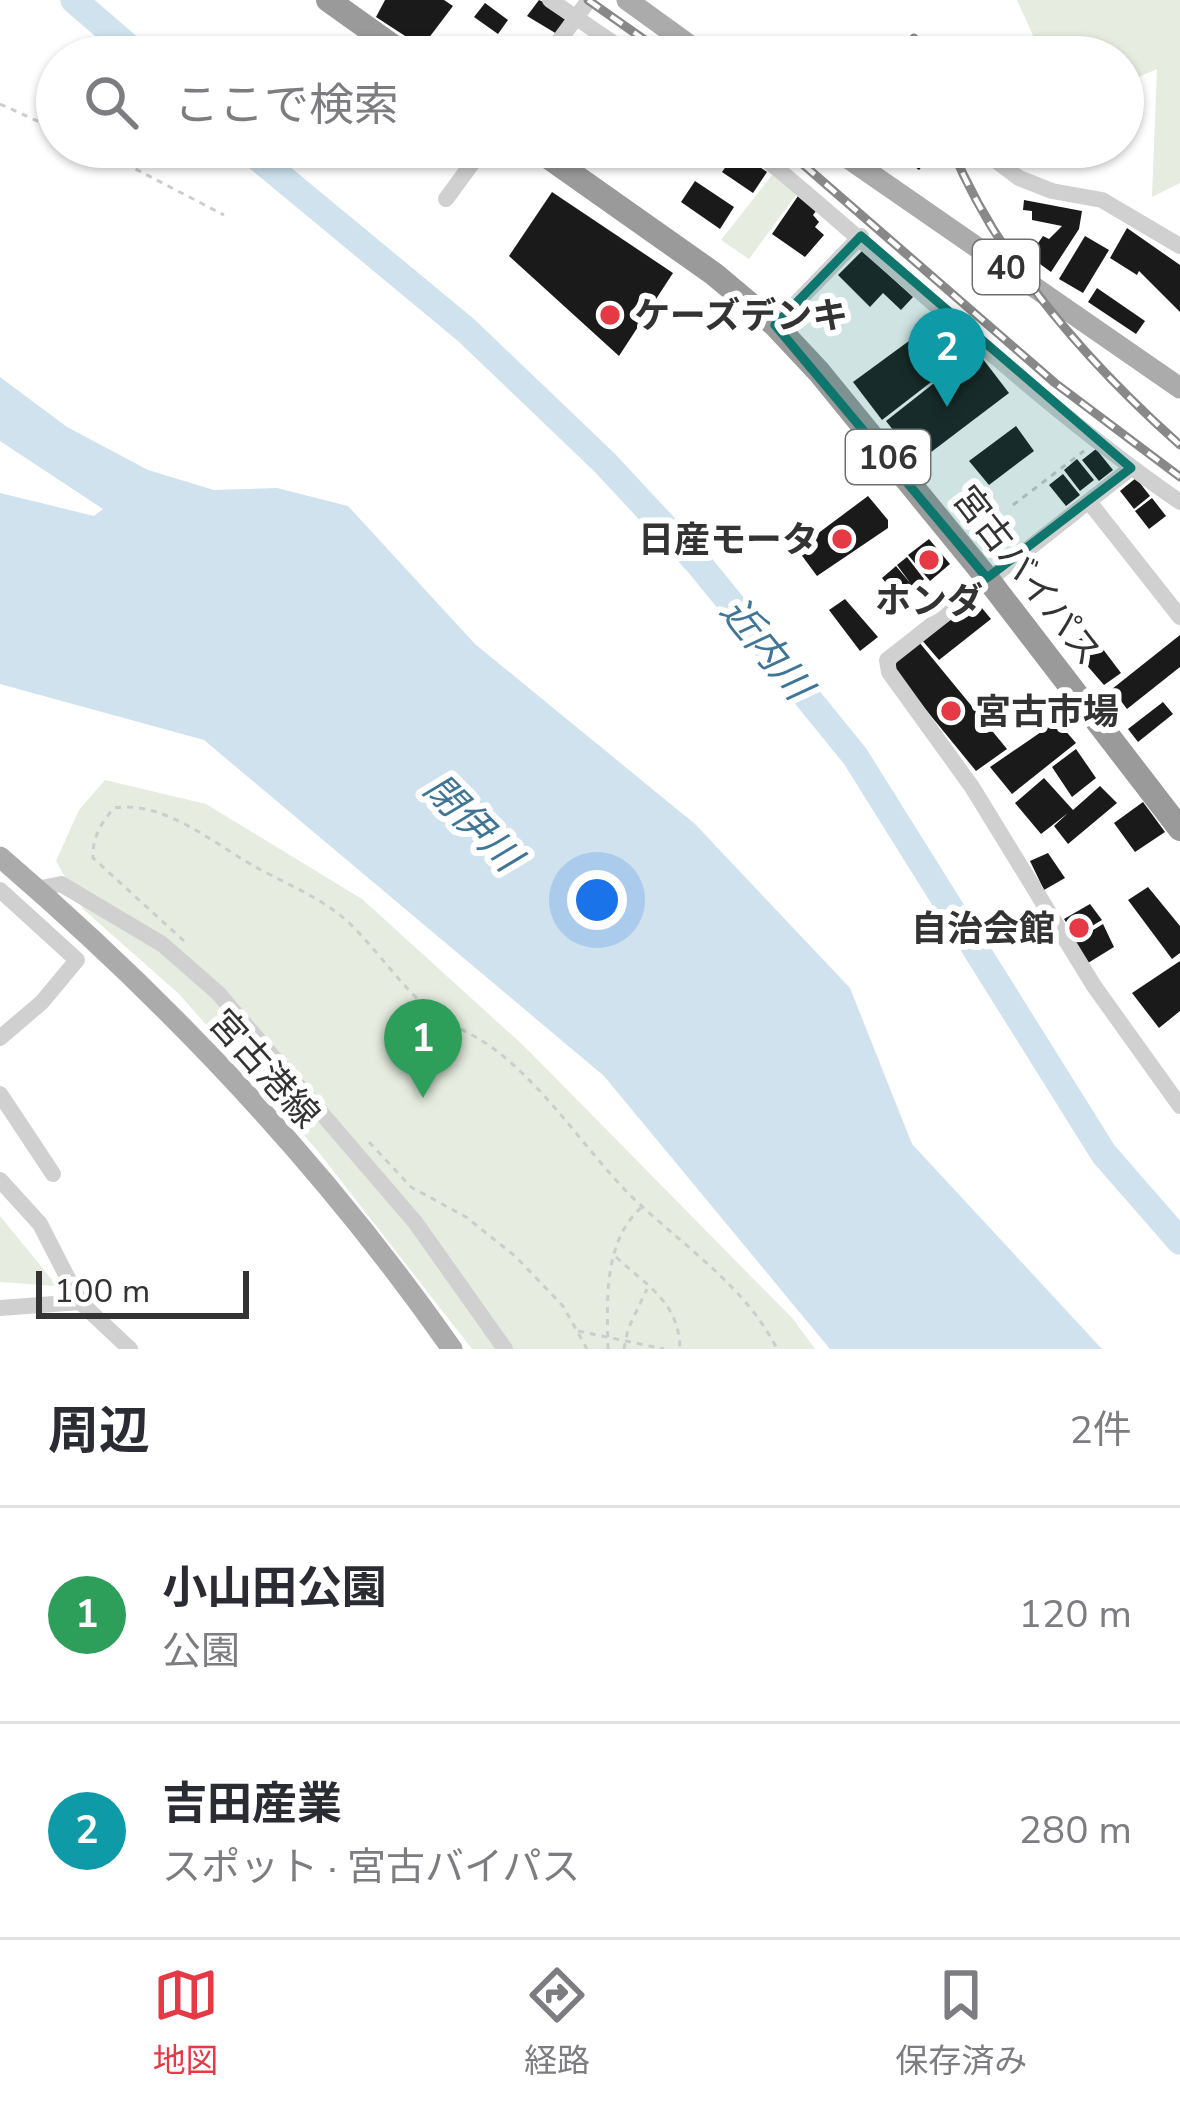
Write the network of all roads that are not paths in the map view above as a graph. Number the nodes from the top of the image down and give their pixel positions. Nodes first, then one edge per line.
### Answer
1 (328, 0) edge
2 (550, 0) edge
3 (590, 0) edge
4 (634, 3) edge
5 (575, 17) junction
6 (379, 36) edge
7 (562, 36) edge
8 (603, 36) edge
9 (678, 36) edge
10 (469, 168) edge
11 (564, 168) edge
12 (777, 168) edge
13 (862, 168) edge
14 (1006, 168) edge
15 (446, 199) dead end
16 (861, 236) junction
17 (1180, 246) edge
18 (776, 325) junction
19 (1180, 388) edge
20 (1131, 468) junction
21 (1180, 502) edge
22 (1090, 503) junction
23 (987, 578) junction
24 (1180, 617) edge
25 (1180, 829) edge
26 (0, 857) edge
27 (38, 889) junction
28 (0, 890) edge
29 (0, 1038) edge
30 (0, 1094) edge
31 (1180, 1106) edge
32 (52, 1174) dead end
33 (0, 1180) edge
34 (80, 1302) junction
35 (0, 1308) edge
36 (130, 1349) edge
37 (452, 1349) edge
38 (505, 1349) edge

1 - 6 highway
2 - 5 street
3 - 5 street
4 - 9 main road
5 - 7 street
5 - 8 street
10 - 15 street
11 - 18 highway, 宮古バイパス / 106
12 - 16 street
13 - 19 main road, 40
14 - 17 street
16 - 18 street
16 - 20 street
18 - 23 highway, 宮古バイパス / 106
20 - 21 street
20 - 22 street
22 - 23 street
22 - 24 street
23 - 25 highway, 宮古バイパス / 106
23 - 31 street
26 - 27 main road, 宮古港線
27 - 37 main road, 宮古港線
27 - 38 street
28 - 29 street
30 - 32 street
33 - 34 street
34 - 35 street
34 - 36 street

